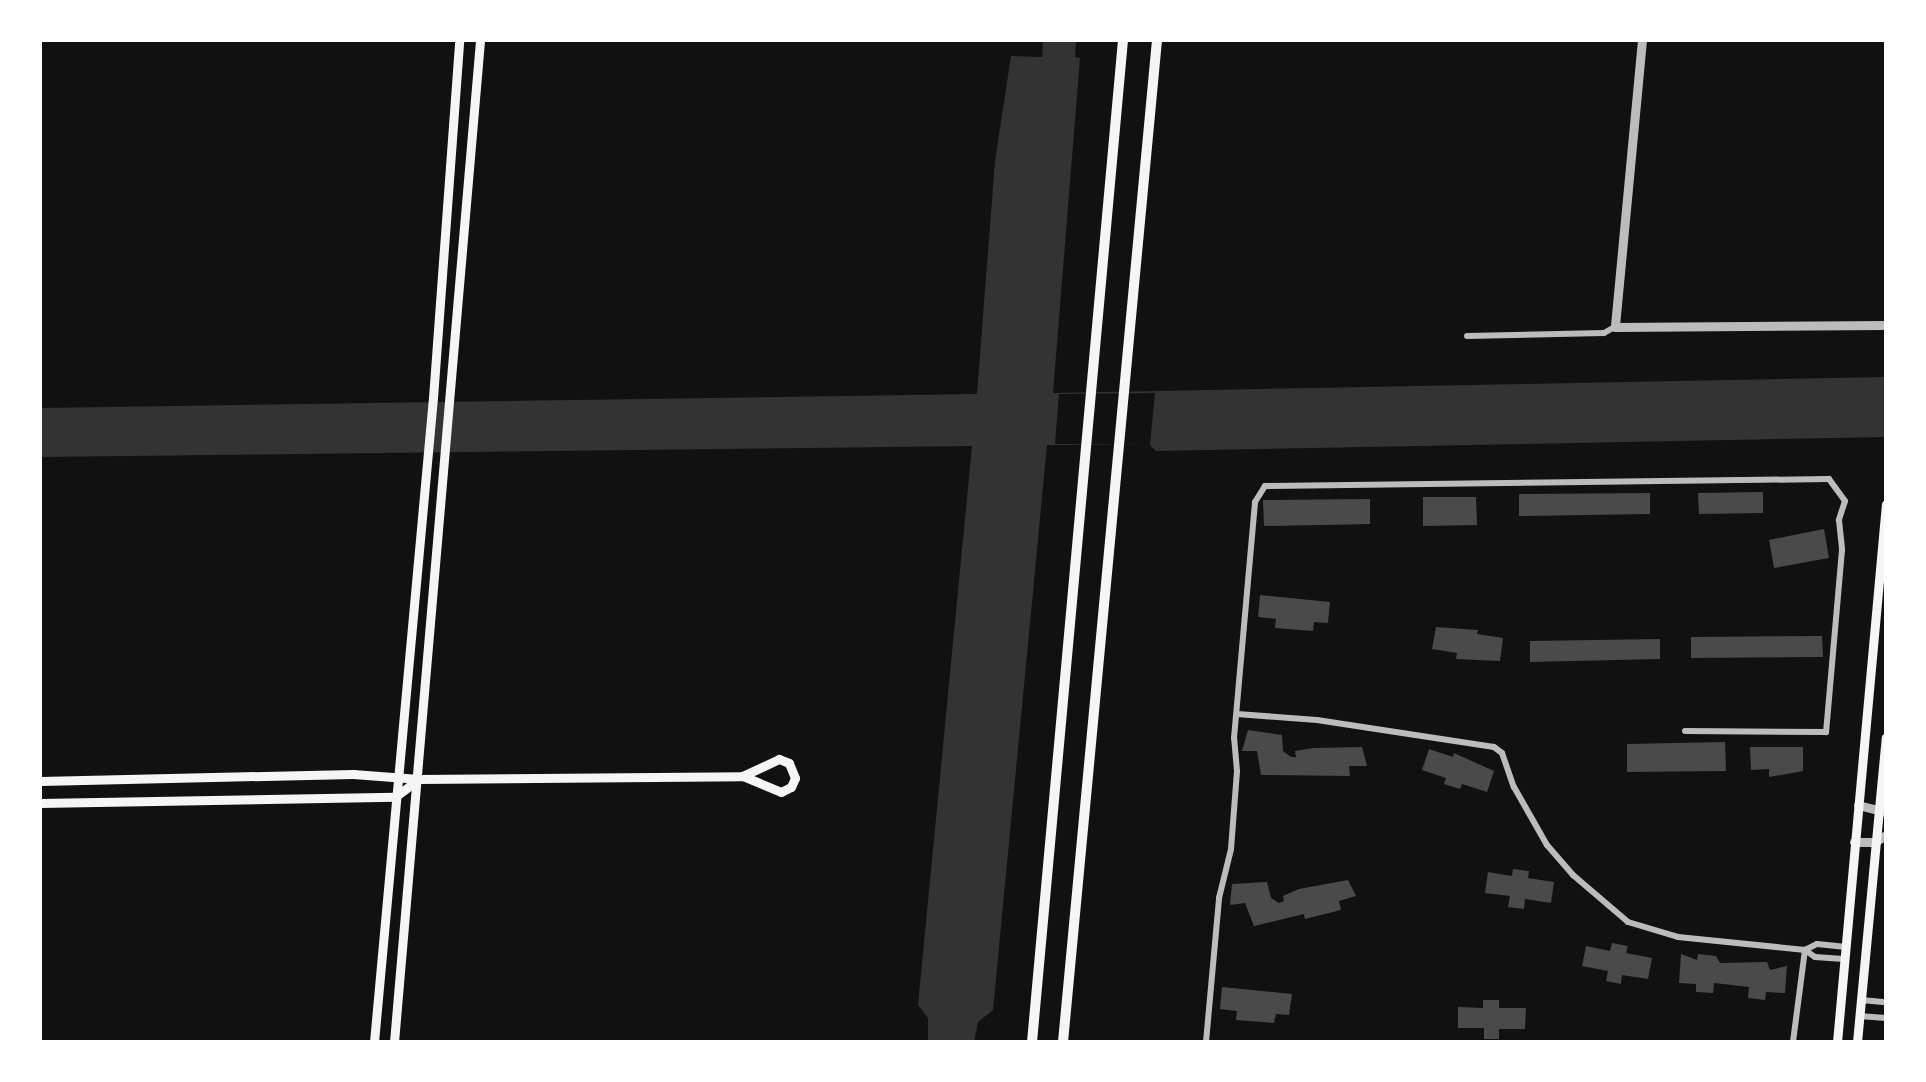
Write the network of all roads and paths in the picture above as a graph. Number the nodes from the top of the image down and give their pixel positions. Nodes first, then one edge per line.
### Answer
1 (459, 40) edge
2 (480, 40) edge
3 (1123, 40) edge
4 (1157, 40) edge
5 (1642, 40) edge
6 (1886, 325) edge
7 (1615, 327) junction
8 (1467, 336) dead end
9 (1886, 504) edge
10 (1237, 714) junction
11 (1685, 731) dead end
12 (1886, 737) edge
13 (398, 774) junction
14 (743, 776) junction
15 (419, 779) junction
16 (40, 781) edge
17 (395, 797) junction
18 (40, 803) edge
19 (1858, 805) junction
20 (1882, 810) edge
21 (1886, 835) edge
22 (1854, 842) junction
23 (1874, 842) junction
24 (1844, 946) junction
25 (1806, 950) junction
26 (1844, 959) junction
27 (1860, 1000) junction
28 (1886, 1002) edge
29 (1859, 1016) junction
30 (1886, 1018) edge
31 (374, 1042) edge
32 (394, 1042) edge
33 (1032, 1042) edge
34 (1063, 1042) edge
35 (1206, 1042) edge
36 (1793, 1042) edge
37 (1836, 1042) edge
38 (1857, 1042) edge

1 - 13 main road
2 - 15 main road
3 - 33 main road
4 - 34 main road
5 - 7 street
6 - 7 street
7 - 8 street
9 - 19 main road
10 - 11 street
10 - 25 street
10 - 35 street
12 - 20 main road
13 - 15 main road
13 - 16 main road
13 - 17 main road
14 - 14 main road
14 - 15 main road
15 - 17 main road
15 - 32 main road
17 - 18 main road
17 - 31 main road
19 - 20 street
19 - 22 main road
20 - 23 main road
21 - 23 street
22 - 23 street
22 - 24 main road
23 - 27 main road
24 - 25 street
24 - 26 main road
25 - 26 street
25 - 36 street
26 - 37 main road
27 - 28 street
27 - 29 main road
29 - 30 street
29 - 38 main road

